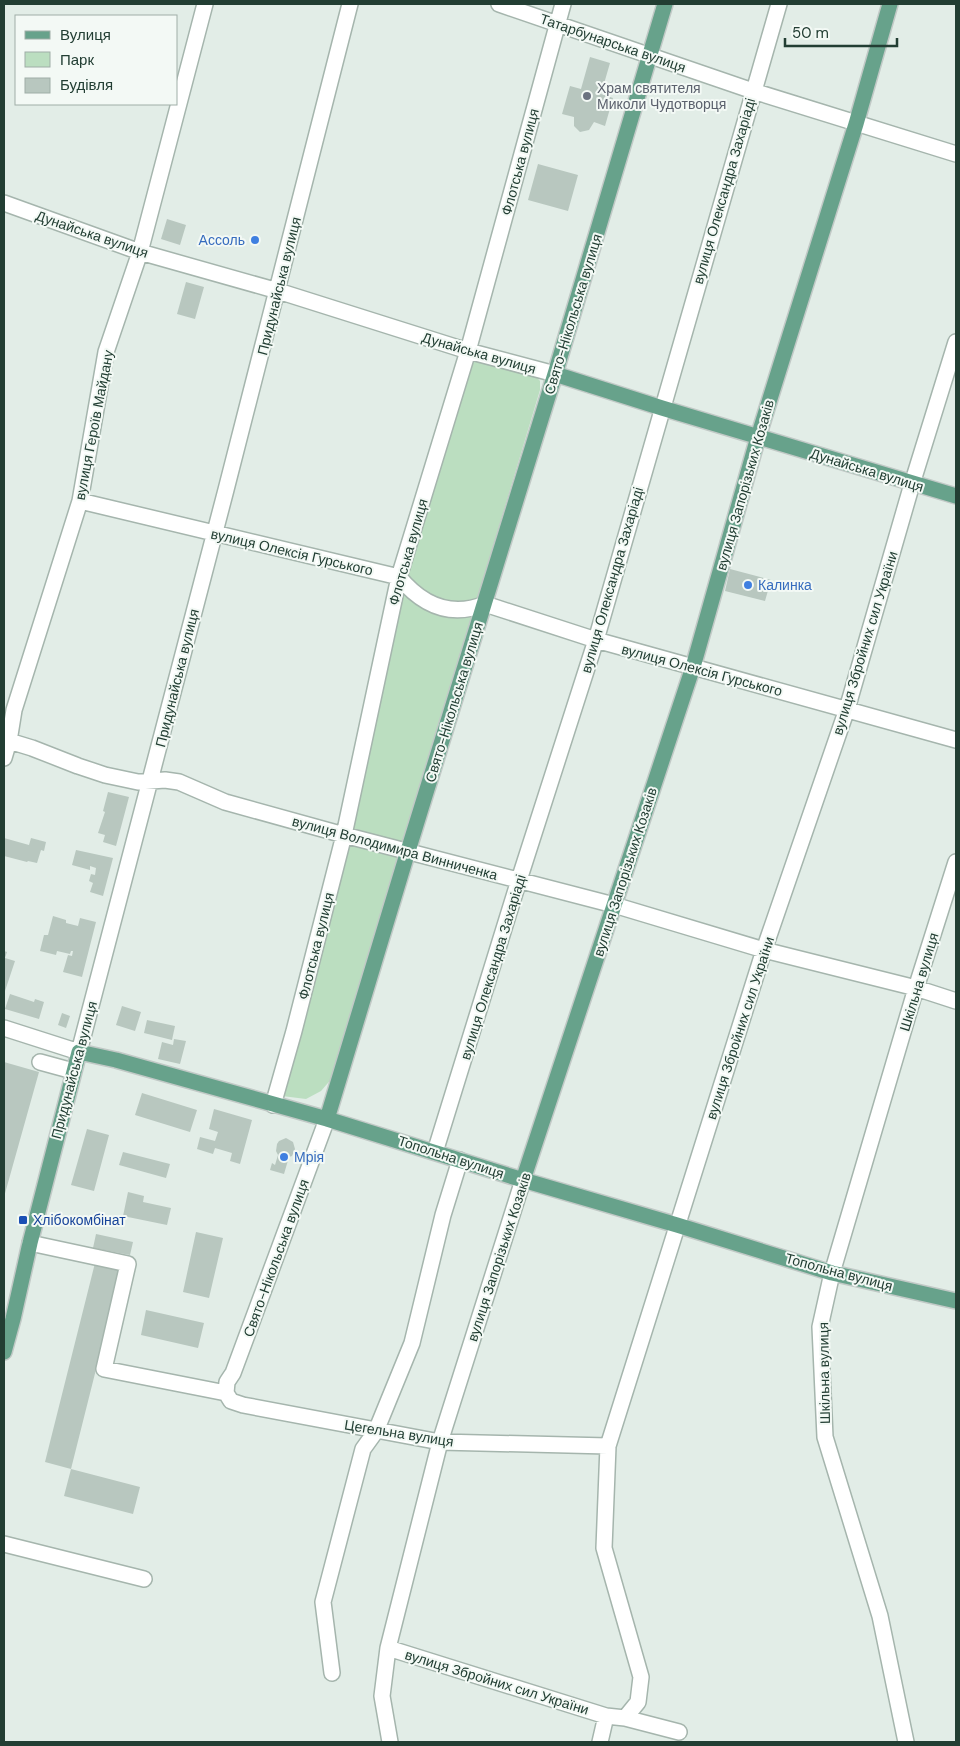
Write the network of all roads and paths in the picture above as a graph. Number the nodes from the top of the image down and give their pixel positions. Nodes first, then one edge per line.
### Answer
1 (206, 4) edge
2 (350, 4) edge
3 (499, 4) edge
4 (563, 4) edge
5 (665, 4) edge
6 (779, 4) edge
7 (890, 4) edge
8 (558, 24) junction
9 (650, 55) junction
10 (753, 92) junction
11 (856, 124) junction
12 (956, 154) edge
13 (4, 203) edge
14 (140, 252) junction
15 (278, 291) junction
16 (956, 342) edge
17 (468, 351) junction
18 (555, 374) junction
19 (662, 408) junction
20 (758, 437) junction
21 (912, 484) junction
22 (956, 496) edge
23 (80, 501) junction
24 (214, 534) junction
25 (399, 577) junction
26 (485, 604) junction
27 (596, 640) junction
28 (693, 668) junction
29 (847, 709) junction
30 (956, 740) edge
31 (9, 741) junction
32 (4, 758) edge
33 (151, 782) junction
34 (344, 835) junction
35 (408, 851) junction
36 (956, 862) edge
37 (519, 880) junction
38 (614, 905) junction
39 (764, 950) junction
40 (916, 988) junction
41 (956, 1001) edge
42 (4, 1028) edge
43 (79, 1052) junction
44 (40, 1062) dead end
45 (73, 1071) junction
46 (274, 1104) junction
47 (327, 1118) junction
48 (436, 1152) junction
49 (460, 1160) junction
50 (523, 1180) junction
51 (677, 1225) junction
52 (30, 1243) junction
53 (832, 1273) junction
54 (956, 1301) edge
55 (4, 1352) edge
56 (226, 1393) junction
57 (376, 1431) junction
58 (440, 1442) junction
59 (608, 1446) junction
60 (4, 1544) edge
61 (144, 1579) dead end
62 (388, 1648) junction
63 (332, 1673) dead end
64 (606, 1716) junction
65 (625, 1718) junction
66 (679, 1732) dead end
67 (390, 1742) edge
68 (600, 1742) edge
69 (906, 1742) edge

1 - 14 street, вулиця Героїв Майдану
2 - 15 street, Придунайська вулиця
3 - 8 street, Татарбунарська вулиця
4 - 8 street, Флотська вулиця
5 - 9 main road, Свято-Нікольська вулиця
6 - 10 street, вулиця Олександра Захаріаді
7 - 11 main road, вулиця Запорізьких Козаків
8 - 9 street, Татарбунарська вулиця
8 - 17 street, Флотська вулиця
9 - 10 street, Татарбунарська вулиця
9 - 18 main road, Свято-Нікольська вулиця
10 - 11 street, Татарбунарська вулиця
10 - 19 street, вулиця Олександра Захаріаді
11 - 12 street, Татарбунарська вулиця
11 - 20 main road, вулиця Запорізьких Козаків
13 - 14 street, Дунайська вулиця
14 - 15 street, Дунайська вулиця
14 - 23 street, вулиця Героїв Майдану
15 - 17 street, Дунайська вулиця
15 - 24 street, Придунайська вулиця
16 - 21 street, вулиця Збройних сил України
17 - 18 street, Дунайська вулиця
17 - 25 street, Флотська вулиця
18 - 19 main road, Дунайська вулиця
18 - 26 main road, Свято-Нікольська вулиця
19 - 20 main road, Дунайська вулиця
19 - 27 street, вулиця Олександра Захаріаді
20 - 21 main road, Дунайська вулиця
20 - 28 main road, вулиця Запорізьких Козаків
21 - 22 main road, Дунайська вулиця
21 - 29 street, вулиця Збройних сил України
23 - 24 street, вулиця Олексія Гурського
23 - 31 street, вулиця Героїв Майдану
24 - 25 street, вулиця Олексія Гурського
24 - 33 street, Придунайська вулиця
25 - 26 street
25 - 34 street, Флотська вулиця
26 - 27 street, вулиця Олексія Гурського
26 - 35 main road, Свято-Нікольська вулиця
27 - 28 street, вулиця Олексія Гурського
27 - 37 street, вулиця Олександра Захаріаді
28 - 29 street, вулиця Олексія Гурського
28 - 38 main road, вулиця Запорізьких Козаків
29 - 30 street, вулиця Олексія Гурського
29 - 39 street, вулиця Збройних сил України
31 - 32 street, вулиця Героїв Майдану
31 - 33 street, вулиця Володимира Винниченка
33 - 34 street, вулиця Володимира Винниченка
33 - 43 street, Придунайська вулиця
34 - 35 street, вулиця Володимира Винниченка
34 - 46 street, Флотська вулиця
35 - 37 street, вулиця Володимира Винниченка
35 - 47 main road, Свято-Нікольська вулиця
36 - 40 street, Шкільна вулиця
37 - 38 street, вулиця Володимира Винниченка
37 - 48 street, вулиця Олександра Захаріаді
38 - 39 street, вулиця Володимира Винниченка
38 - 50 main road, вулиця Запорізьких Козаків
39 - 40 street, вулиця Володимира Винниченка
39 - 51 street, вулиця Збройних сил України
40 - 41 street, вулиця Володимира Винниченка
40 - 53 street, Шкільна вулиця
42 - 43 street, Топольна вулиця
43 - 45 main road, Придунайська вулиця
43 - 46 main road, Топольна вулиця
44 - 45 street
45 - 52 main road, Придунайська вулиця
46 - 47 main road, Топольна вулиця
47 - 48 main road, Топольна вулиця
47 - 56 street, Свято-Нікольська вулиця
48 - 49 main road, Топольна вулиця
49 - 50 main road, Топольна вулиця
49 - 57 street
50 - 51 main road, Топольна вулиця
50 - 58 street, вулиця Запорізьких Козаків
51 - 53 main road, Топольна вулиця
51 - 59 street, вулиця Збройних сил України
52 - 55 main road, Придунайська вулиця
52 - 56 street
53 - 54 main road, Топольна вулиця
53 - 69 street, Шкільна вулиця
56 - 57 street, Цегельна вулиця
57 - 58 street, Цегельна вулиця
57 - 63 street
58 - 59 street, Цегельна вулиця
58 - 62 street, вулиця Запорізьких Козаків
59 - 65 street, вулиця Збройних сил України
60 - 61 street
62 - 64 street, вулиця Збройних сил України
62 - 67 street, вулиця Запорізьких Козаків
64 - 65 street, вулиця Збройних сил України
64 - 68 street, вулиця Збройних сил України
65 - 66 street, вулиця Збройних сил України

